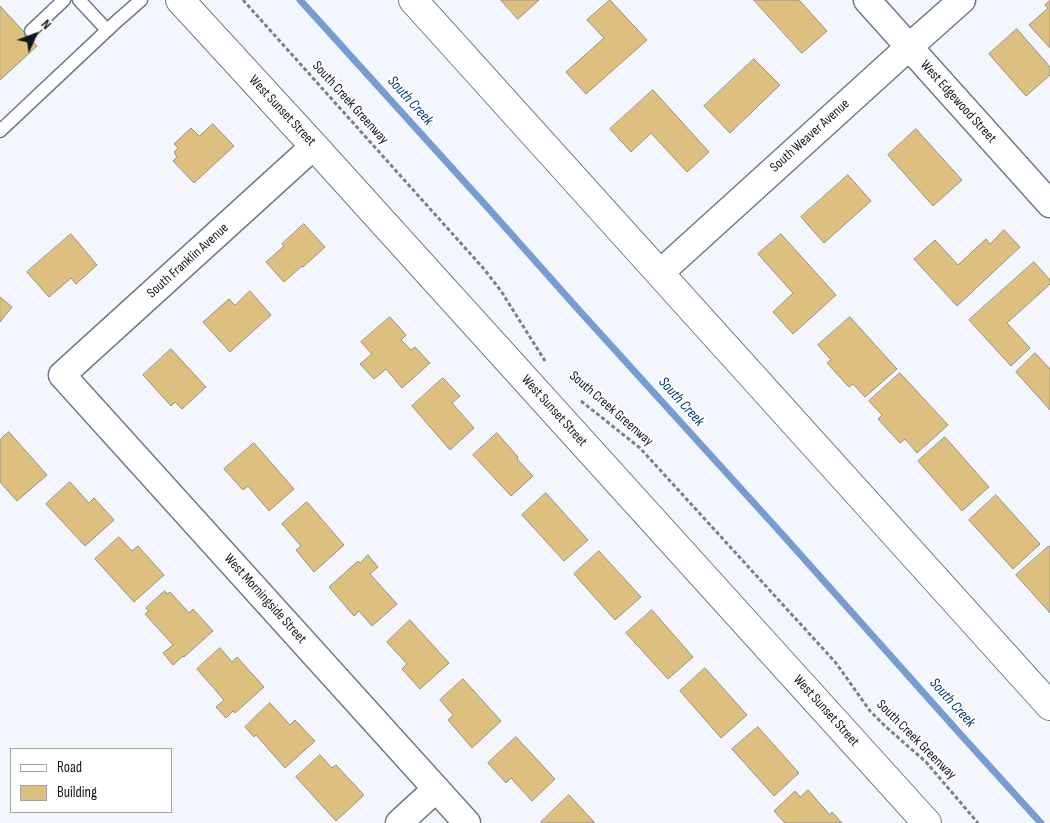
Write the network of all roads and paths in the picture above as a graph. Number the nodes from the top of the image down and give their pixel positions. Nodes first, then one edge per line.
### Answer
1 (64, 0) edge
2 (79, 0) edge
3 (141, 0) edge
4 (180, 0) edge
5 (243, 0) edge
6 (413, 0) edge
7 (867, 0) edge
8 (962, 0) edge
9 (107, 30) junction
10 (31, 31) dead end
11 (908, 47) junction
12 (0, 131) edge
13 (314, 146) junction
14 (1050, 204) edge
15 (660, 274) junction
16 (548, 365) dead end
17 (62, 375) joint
18 (576, 396) dead end
19 (1050, 706) edge
20 (436, 788) junction
21 (398, 823) edge
22 (467, 823) edge
23 (927, 823) edge
24 (978, 823) edge

1 - 10 lane
2 - 9 lane
3 - 9 lane
4 - 13 main road, West Sunset Street
5 - 16 path, South Creek Greenway
6 - 15 main road
7 - 11 street, West Edgewood Street
8 - 11 street, South Weaver Avenue
9 - 12 lane
11 - 14 street, West Edgewood Street
11 - 15 street, South Weaver Avenue
13 - 17 street, South Franklin Avenue
13 - 23 main road, West Sunset Street
15 - 19 main road
17 - 20 street, West Morningside Street
18 - 24 path, South Creek Greenway
20 - 21 street
20 - 22 street, West Morningside Street

